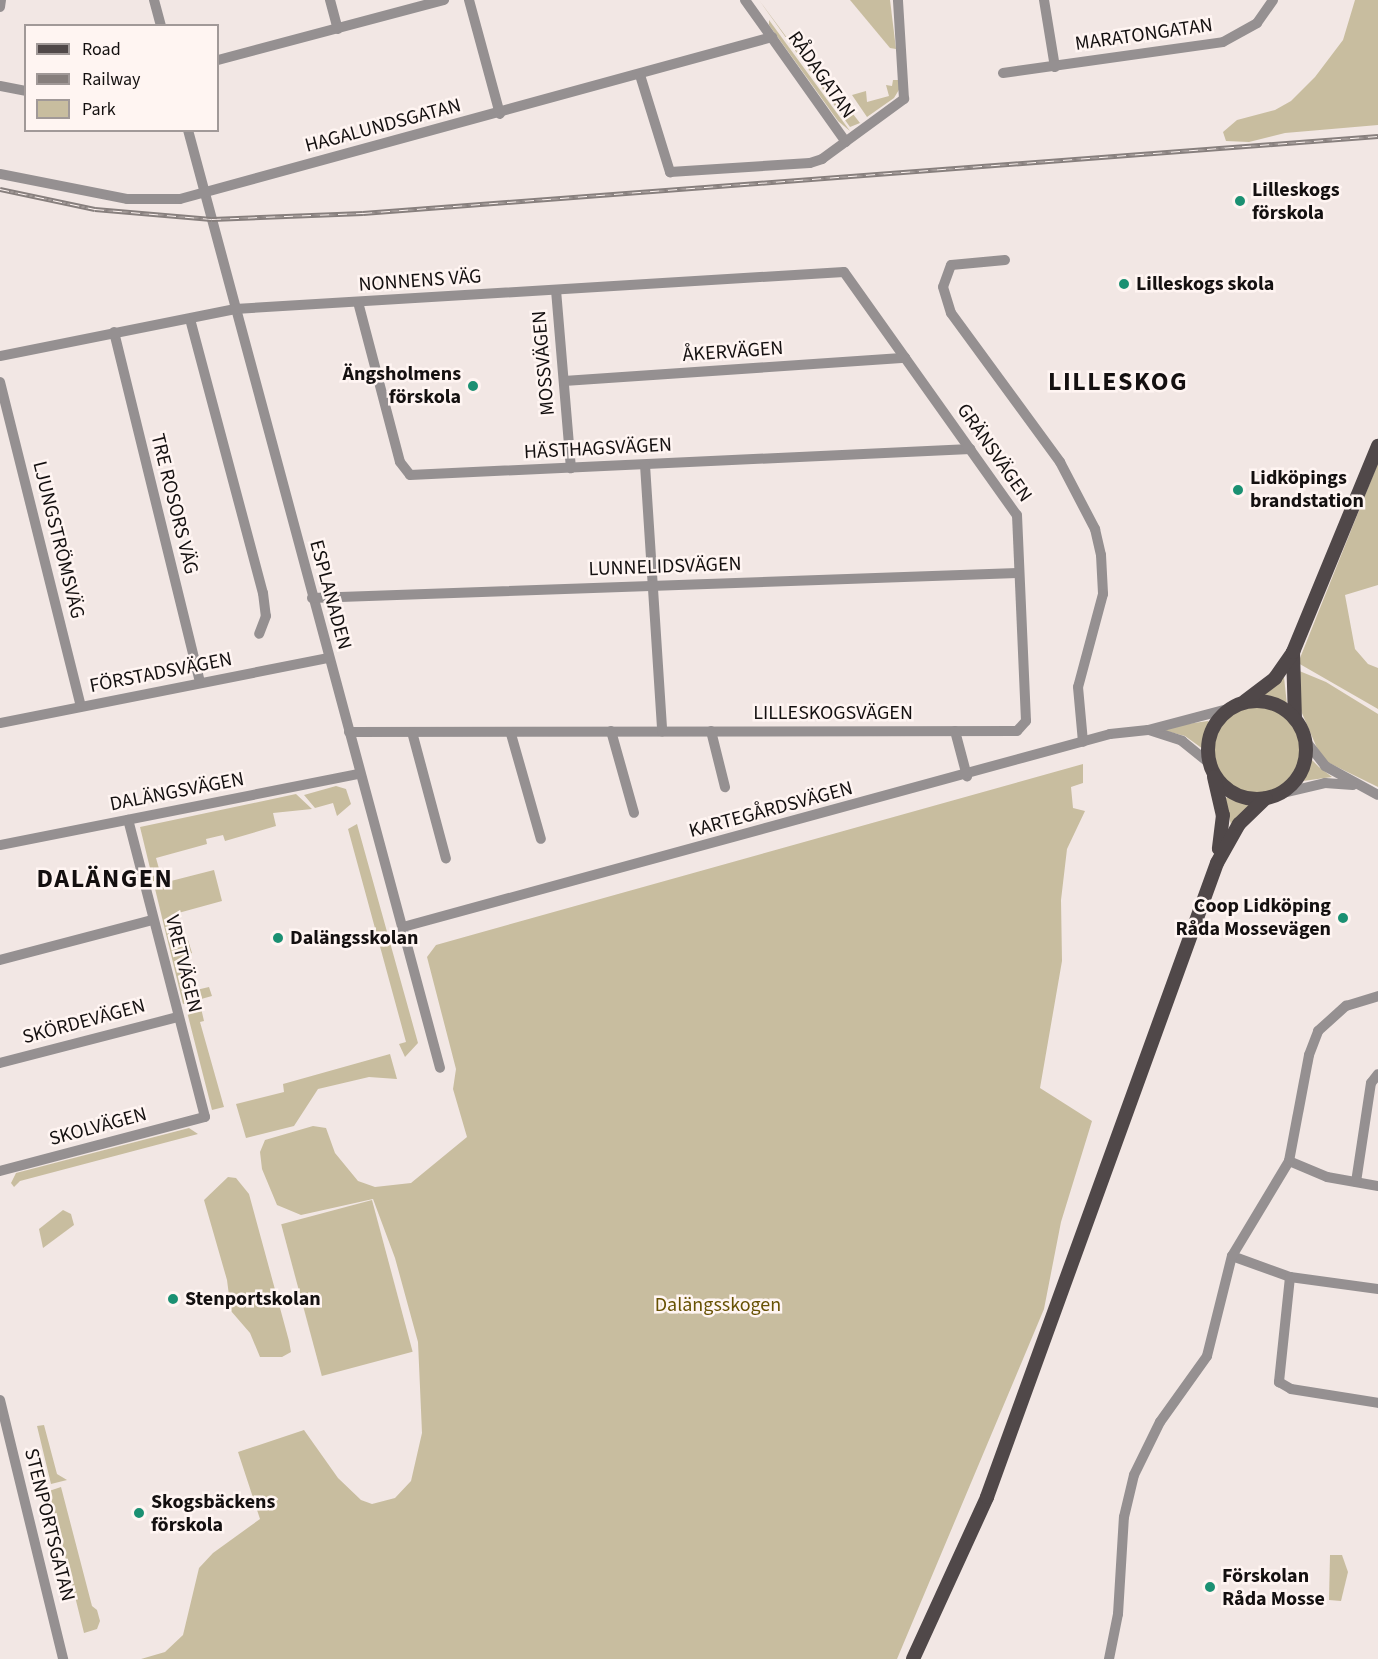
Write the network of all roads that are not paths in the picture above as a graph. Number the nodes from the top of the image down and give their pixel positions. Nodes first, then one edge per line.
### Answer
1 (1, 0) edge
2 (147, 0) edge
3 (154, 0) edge
4 (330, 0) edge
5 (444, 0) edge
6 (469, 0) edge
7 (745, 0) edge
8 (898, 0) edge
9 (1044, 0) edge
10 (1273, 0) edge
11 (0, 7) edge
12 (153, 24) edge
13 (160, 24) edge
14 (338, 29) junction
15 (772, 37) junction
16 (219, 60) edge
17 (1055, 67) junction
18 (1003, 73) dead end
19 (640, 75) junction
20 (0, 86) edge
21 (24, 91) edge
22 (500, 114) junction
23 (189, 132) edge
24 (846, 141) junction
25 (0, 174) edge
26 (204, 193) junction
27 (1005, 260) dead end
28 (845, 272) joint
29 (556, 290) junction
30 (358, 302) junction
31 (235, 309) junction
32 (190, 319) junction
33 (114, 332) junction
34 (0, 356) edge
35 (905, 358) junction
36 (564, 381) junction
37 (0, 382) edge
38 (1378, 446) edge
39 (970, 449) junction
40 (645, 465) junction
41 (570, 468) junction
42 (1018, 573) junction
43 (653, 586) junction
44 (312, 598) junction
45 (259, 634) dead end
46 (1293, 652) junction
47 (329, 658) junction
48 (200, 684) junction
49 (81, 706) junction
50 (1237, 706) junction
51 (1295, 718) junction
52 (1026, 721) joint
53 (0, 723) edge
54 (1148, 730) junction
55 (610, 731) junction
56 (662, 731) junction
57 (711, 731) junction
58 (955, 731) junction
59 (349, 732) junction
60 (412, 732) junction
61 (511, 734) junction
62 (1305, 740) junction
63 (1083, 742) junction
64 (1210, 766) junction
65 (360, 774) junction
66 (968, 776) junction
67 (1359, 786) junction
68 (724, 787) dead end
69 (1378, 795) edge
70 (1272, 796) junction
71 (634, 813) dead end
72 (128, 820) junction
73 (541, 839) dead end
74 (0, 845) edge
75 (446, 859) dead end
76 (1217, 863) junction
77 (153, 920) junction
78 (403, 927) junction
79 (0, 960) edge
80 (1378, 996) edge
81 (178, 1017) junction
82 (0, 1063) edge
83 (440, 1068) dead end
84 (1378, 1074) edge
85 (205, 1117) joint
86 (1289, 1161) junction
87 (0, 1171) edge
88 (1356, 1182) junction
89 (1378, 1186) edge
90 (1233, 1256) junction
91 (1290, 1277) junction
92 (1378, 1289) edge
93 (0, 1400) edge
94 (1378, 1403) edge
95 (63, 1659) edge
96 (913, 1659) edge
97 (1109, 1659) edge

1 - 11 street
2 - 12 street
3 - 13 street
4 - 14 street
5 - 14 street
6 - 22 street
7 - 15 street, RÅDAGATAN
8 - 24 street
9 - 17 street
10 - 17 street, MARATONGATAN
14 - 16 street
15 - 19 street, HAGALUNDSGATAN
15 - 24 street, RÅDAGATAN
17 - 18 street, MARATONGATAN
19 - 22 street, HAGALUNDSGATAN
19 - 24 street
20 - 21 street
22 - 26 street, HAGALUNDSGATAN
23 - 26 street, ESPLANADEN
25 - 26 street, HAGALUNDSGATAN
26 - 31 street, ESPLANADEN
27 - 63 street
28 - 29 street, NONNENS VÄG
28 - 35 street, GRÄNSVÄGEN
29 - 30 street, NONNENS VÄG
29 - 36 street, MOSSVÄGEN
30 - 31 street, NONNENS VÄG
30 - 41 street, HÄSTHAGSVÄGEN
31 - 32 street, NONNENS VÄG
31 - 44 street, ESPLANADEN
32 - 33 street, NONNENS VÄG
32 - 45 street
33 - 34 street, NONNENS VÄG
33 - 48 street, TRE ROSORS VÄG
35 - 36 street, ÅKERVÄGEN
35 - 39 street, GRÄNSVÄGEN
36 - 41 street, MOSSVÄGEN
37 - 49 street, LJUNGSTRÖMSVÄG
38 - 46 main road
39 - 40 street, HÄSTHAGSVÄGEN
39 - 42 street, GRÄNSVÄGEN
40 - 41 street, HÄSTHAGSVÄGEN
40 - 43 street
42 - 43 street, LUNNELIDSVÄGEN
42 - 52 street, GRÄNSVÄGEN
43 - 44 street, LUNNELIDSVÄGEN
43 - 56 street
44 - 47 street, ESPLANADEN
46 - 50 main road
46 - 51 main road
47 - 48 street, FÖRSTADSVÄGEN
47 - 59 street, ESPLANADEN
48 - 49 street, FÖRSTADSVÄGEN
49 - 53 street, FÖRSTADSVÄGEN
50 - 51 main road
50 - 54 street, KARTEGÅRDSVÄGEN
50 - 64 main road
51 - 62 main road
52 - 58 street, LILLESKOGSVÄGEN
54 - 63 street, KARTEGÅRDSVÄGEN
54 - 64 street, KARTEGÅRDSVÄGEN
55 - 56 street, LILLESKOGSVÄGEN
55 - 61 street, LILLESKOGSVÄGEN
55 - 71 street
56 - 57 street, LILLESKOGSVÄGEN
57 - 58 street, LILLESKOGSVÄGEN
57 - 68 street
58 - 66 street
59 - 60 street, LILLESKOGSVÄGEN
59 - 65 street, ESPLANADEN
60 - 61 street, LILLESKOGSVÄGEN
60 - 75 street
61 - 73 street
62 - 67 street
62 - 70 main road
63 - 66 street, KARTEGÅRDSVÄGEN
64 - 70 main road
64 - 76 main road
65 - 72 street, DALÄNGSVÄGEN
65 - 78 street, ESPLANADEN
66 - 78 street, KARTEGÅRDSVÄGEN
67 - 69 street
67 - 70 street
70 - 76 main road
72 - 74 street, DALÄNGSVÄGEN
72 - 77 street, VRETVÄGEN
76 - 96 main road
77 - 79 street
77 - 81 street, VRETVÄGEN
78 - 83 street, ESPLANADEN
80 - 86 street
81 - 82 street, SKÖRDEVÄGEN
81 - 85 street, VRETVÄGEN
84 - 88 street
85 - 87 street, SKOLVÄGEN
86 - 88 street
86 - 90 street
88 - 89 street
90 - 91 street
90 - 97 street
91 - 92 street
91 - 94 street
93 - 95 street, STENPORTSGATAN

